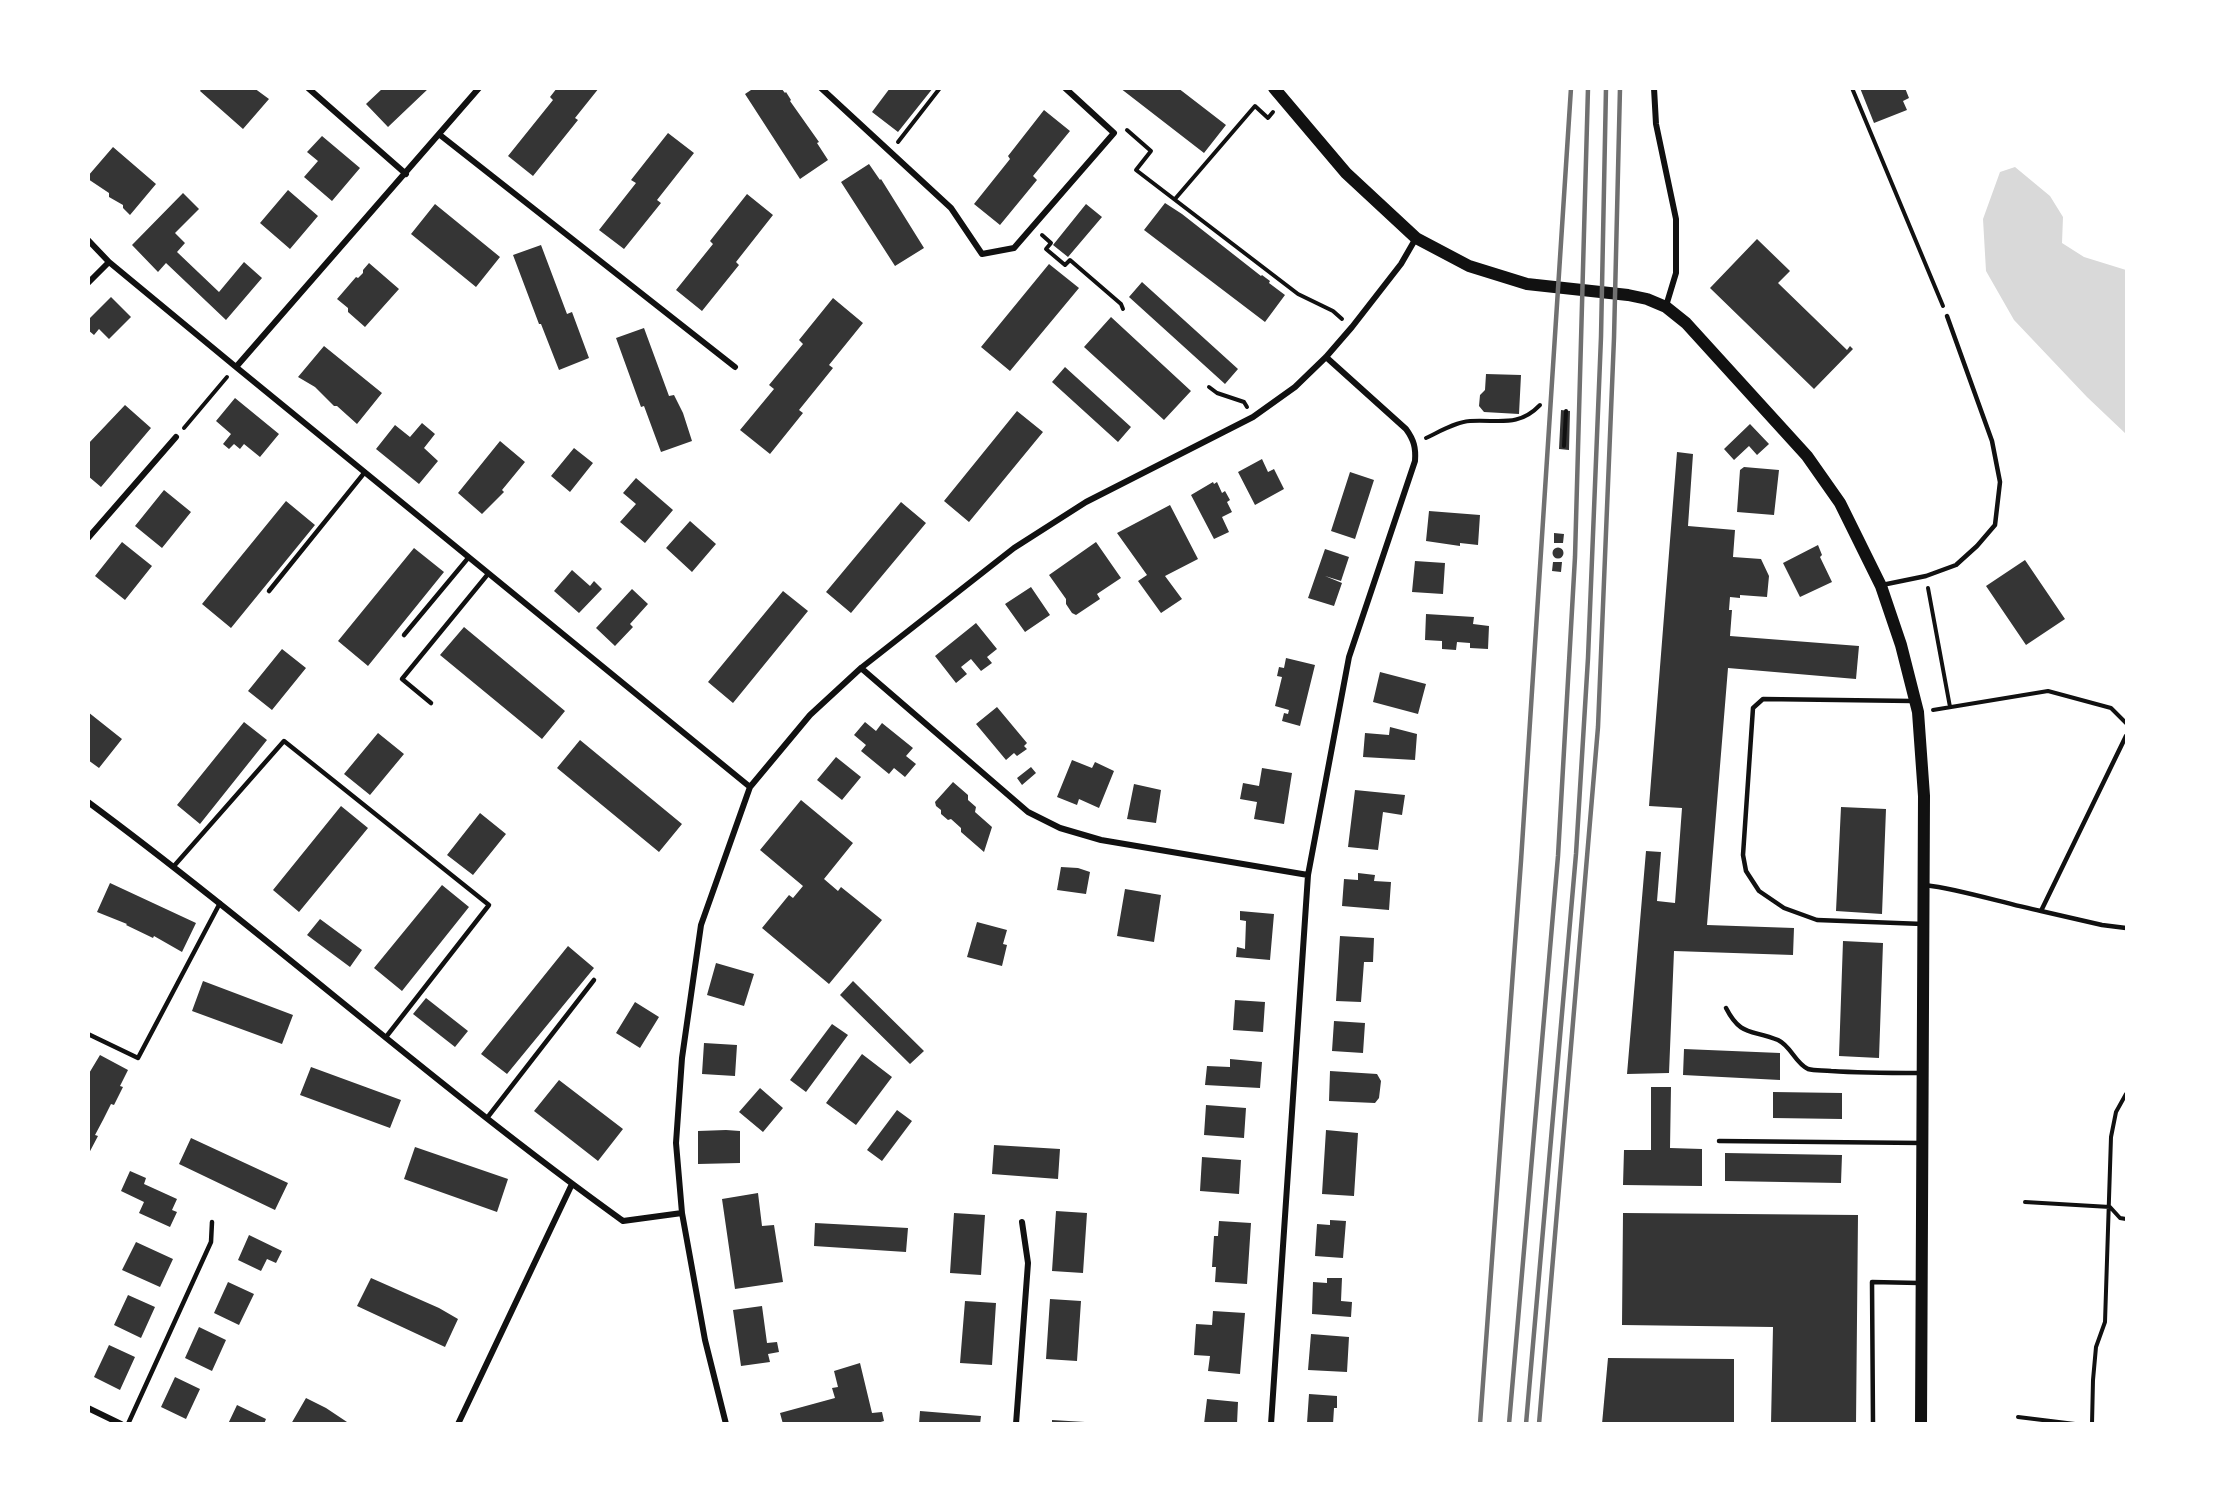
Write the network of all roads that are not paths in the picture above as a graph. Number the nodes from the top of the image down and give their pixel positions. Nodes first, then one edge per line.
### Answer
1 (308, 88) edge
2 (479, 88) edge
3 (820, 88) edge
4 (1065, 88) edge
5 (1274, 88) edge
6 (1654, 88) edge
7 (440, 135) junction
8 (406, 174) junction
9 (1416, 238) junction
10 (88, 240) edge
11 (109, 262) junction
12 (88, 283) edge
13 (1666, 307) junction
14 (1947, 316) road end
15 (1326, 357) junction
16 (236, 367) junction
17 (735, 367) dead end
18 (176, 437) road end
19 (365, 472) junction
20 (88, 538) edge
21 (469, 557) junction
22 (488, 574) junction
23 (1881, 585) junction
24 (269, 591) dead end
25 (404, 635) dead end
26 (861, 668) junction
27 (430, 702) dead end
28 (1916, 706) junction
29 (2127, 736) edge
30 (750, 787) junction
31 (88, 802) edge
32 (174, 866) junction
33 (1308, 874) junction
34 (1925, 885) junction
35 (220, 903) junction
36 (2041, 911) junction
37 (1924, 924) junction
38 (2127, 928) edge
39 (594, 980) dead end
40 (1726, 1008) dead end
41 (88, 1034) edge
42 (386, 1037) junction
43 (1923, 1073) junction
44 (487, 1118) junction
45 (1719, 1141) dead end
46 (1922, 1143) junction
47 (572, 1184) junction
48 (682, 1213) junction
49 (212, 1222) dead end
50 (1022, 1222) dead end
51 (1922, 1283) junction
52 (88, 1408) edge
53 (121, 1424) edge
54 (128, 1424) edge
55 (458, 1424) edge
56 (726, 1424) edge
57 (1016, 1424) edge
58 (1271, 1424) edge
59 (1873, 1424) edge
60 (1921, 1424) edge

1 - 8 street
2 - 7 street
3 - 4 street
5 - 9 main road
6 - 13 street
7 - 8 street
7 - 17 street
8 - 16 street
9 - 13 main road
9 - 15 street
10 - 11 street
11 - 12 street
11 - 16 street
13 - 23 main road
14 - 23 lane
15 - 26 street
15 - 33 street
16 - 19 street
18 - 20 street
19 - 21 street
19 - 24 lane
21 - 22 street
21 - 25 lane
22 - 27 lane
22 - 30 street
23 - 28 main road
26 - 30 street
26 - 33 street
28 - 34 main road
28 - 37 lane
29 - 36 lane
30 - 48 street
31 - 32 street
32 - 35 street
32 - 42 lane
33 - 58 street
34 - 36 lane
34 - 37 main road
35 - 41 lane
35 - 42 street
36 - 38 lane
37 - 43 main road
39 - 44 lane
40 - 43 lane
42 - 44 street
43 - 46 main road
44 - 47 street
45 - 46 lane
46 - 51 main road
47 - 48 street
47 - 55 street
48 - 56 street
49 - 54 lane
50 - 57 street
51 - 59 lane
51 - 60 main road
52 - 53 street

